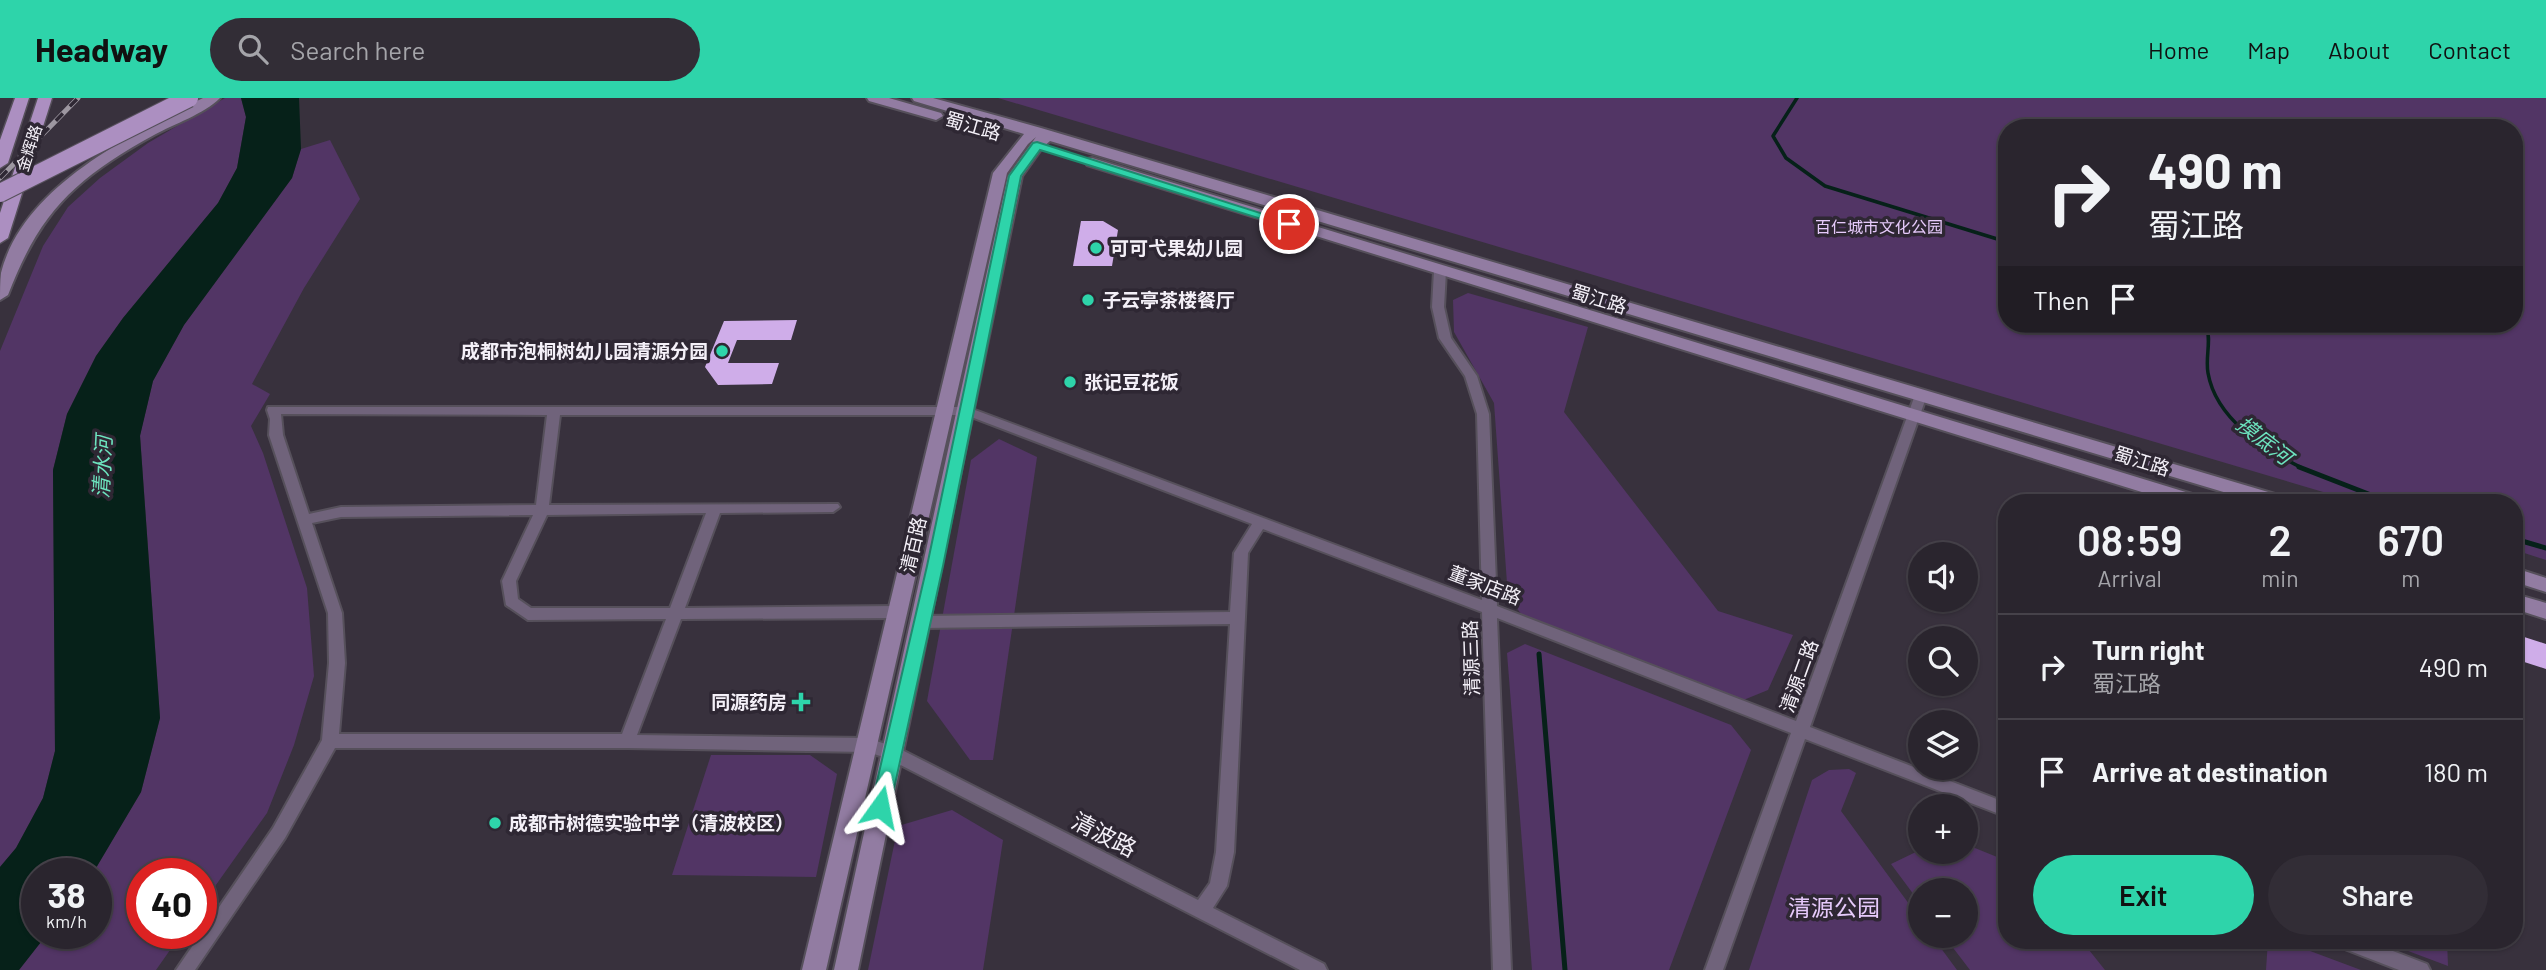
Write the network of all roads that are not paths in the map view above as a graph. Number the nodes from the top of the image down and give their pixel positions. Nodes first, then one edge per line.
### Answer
1 (22, 98) edge
2 (46, 98) edge
3 (168, 98) edge
4 (189, 98) edge
5 (874, 98) edge
6 (919, 98) edge
7 (210, 99) edge
8 (1036, 138) junction
9 (0, 163) edge
10 (0, 183) edge
11 (0, 193) edge
12 (0, 238) edge
13 (1440, 271) junction
14 (0, 295) edge
15 (1921, 395) junction
16 (554, 411) junction
17 (944, 411) junction
18 (967, 411) junction
19 (1913, 416) junction
20 (2169, 494) edge
21 (2251, 494) edge
22 (833, 506) dead end
23 (715, 508) junction
24 (542, 510) junction
25 (304, 520) junction
26 (1260, 522) junction
27 (2523, 578) edge
28 (2546, 585) edge
29 (2523, 604) edge
30 (1489, 609) junction
31 (2546, 611) edge
32 (897, 612) junction
33 (674, 613) junction
34 (1236, 618) junction
35 (922, 622) junction
36 (1800, 730) junction
37 (330, 741) junction
38 (627, 741) junction
39 (867, 745) junction
40 (892, 752) junction
41 (1998, 807) edge
42 (1201, 910) junction
43 (2366, 949) edge
44 (185, 970) edge
45 (814, 970) edge
46 (846, 970) edge
47 (1318, 970) edge
48 (1502, 970) edge
49 (1714, 970) edge
50 (2421, 970) edge

1 - 9 main road, 金辉路
2 - 12 main road, 金辉路
3 - 7 street
3 - 10 main road
4 - 11 main road, bridge
5 - 8 street, 蜀江路
6 - 8 street, 蜀江路
7 - 14 street
8 - 13 street, 蜀江路
8 - 15 street, 蜀江路
8 - 17 street, 清百路
8 - 18 street, 清百路
13 - 19 street, 蜀江路
13 - 30 street, 清源三路
15 - 19 street, 清源二路
15 - 21 street, 蜀江路
16 - 17 street, 董家店路
16 - 24 street
16 - 25 street, 董家店路
17 - 18 street, 董家店路
17 - 32 street, 清百路
18 - 26 street, 董家店路
18 - 35 street, 清百路
19 - 20 street, 蜀江路
19 - 36 street, 清源二路
22 - 23 street
23 - 24 street
23 - 33 street
24 - 25 street
24 - 33 street
25 - 37 street
26 - 30 street, 董家店路
26 - 34 street
27 - 28 street
29 - 31 street
30 - 36 street, 董家店路
30 - 48 street, 清源三路
32 - 33 street
32 - 39 street, 清百路
33 - 38 street
34 - 35 street
34 - 42 street
35 - 40 street, 清百路
36 - 41 street, 董家店路
36 - 49 street, 清源二路
37 - 38 street, 清波路
37 - 44 street
38 - 39 street, 清波路
39 - 40 street, 清波路
39 - 45 street, 清百路
40 - 42 street, 清波路
40 - 46 street, 清百路
42 - 47 street, 清波路
43 - 50 street

